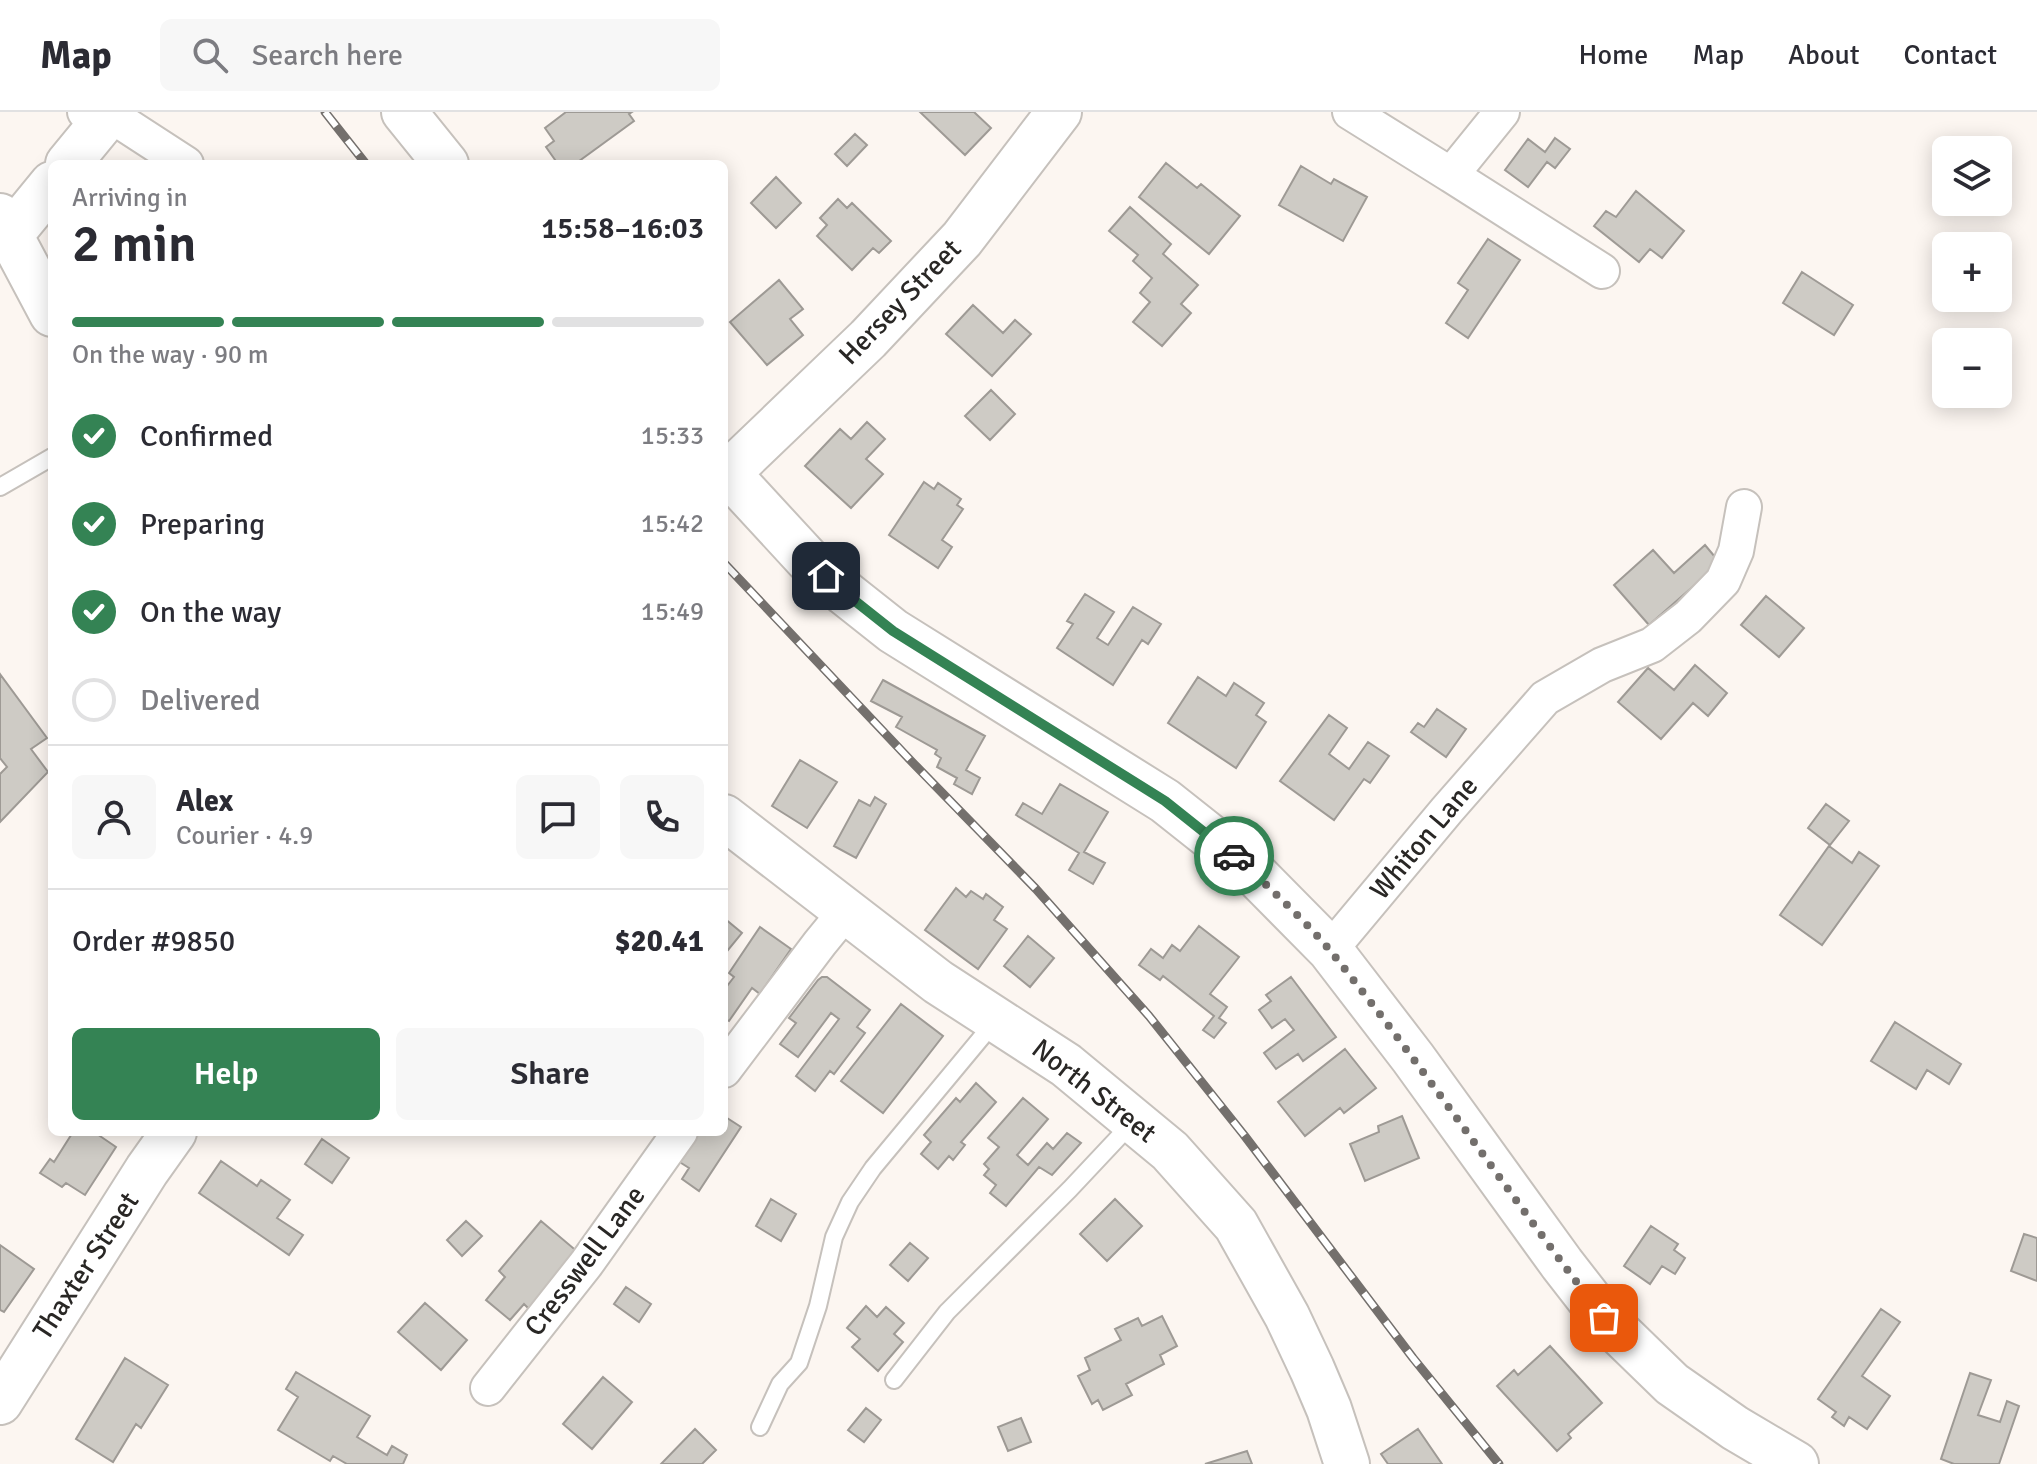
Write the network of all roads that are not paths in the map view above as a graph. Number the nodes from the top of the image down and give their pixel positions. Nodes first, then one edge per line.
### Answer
1 (404, 112) edge
2 (1059, 112) edge
3 (1350, 112) edge
4 (1502, 112) edge
5 (96, 113) edge
6 (70, 160) edge
7 (179, 160) edge
8 (443, 160) edge
9 (1451, 175) junction
10 (48, 188) edge
11 (6, 225) edge
12 (1602, 271) dead end
13 (48, 306) edge
14 (48, 459) edge
15 (728, 470) edge
16 (728, 476) edge
17 (0, 487) edge
18 (1744, 507) dead end
19 (728, 820) edge
20 (847, 910) junction
21 (1330, 950) junction
22 (996, 1020) junction
23 (728, 1065) edge
24 (1134, 1121) junction
25 (171, 1136) edge
26 (677, 1136) edge
27 (894, 1380) dead end
28 (488, 1388) dead end
29 (0, 1402) edge
30 (760, 1427) dead end
31 (1347, 1464) edge
32 (1796, 1464) edge

1 - 8 street
2 - 15 street, Hersey Street
3 - 9 street
4 - 9 street
5 - 6 street
5 - 7 street
9 - 12 street
10 - 11 street
11 - 13 street
14 - 17 lane
16 - 21 street
18 - 21 street, Whiton Lane
19 - 20 street, North Street
20 - 22 street, North Street
20 - 23 street
21 - 32 street
22 - 24 street, North Street
22 - 30 lane
24 - 27 lane
24 - 31 street, North Street
25 - 29 street, Thaxter Street
26 - 28 street, Cresswell Lane

